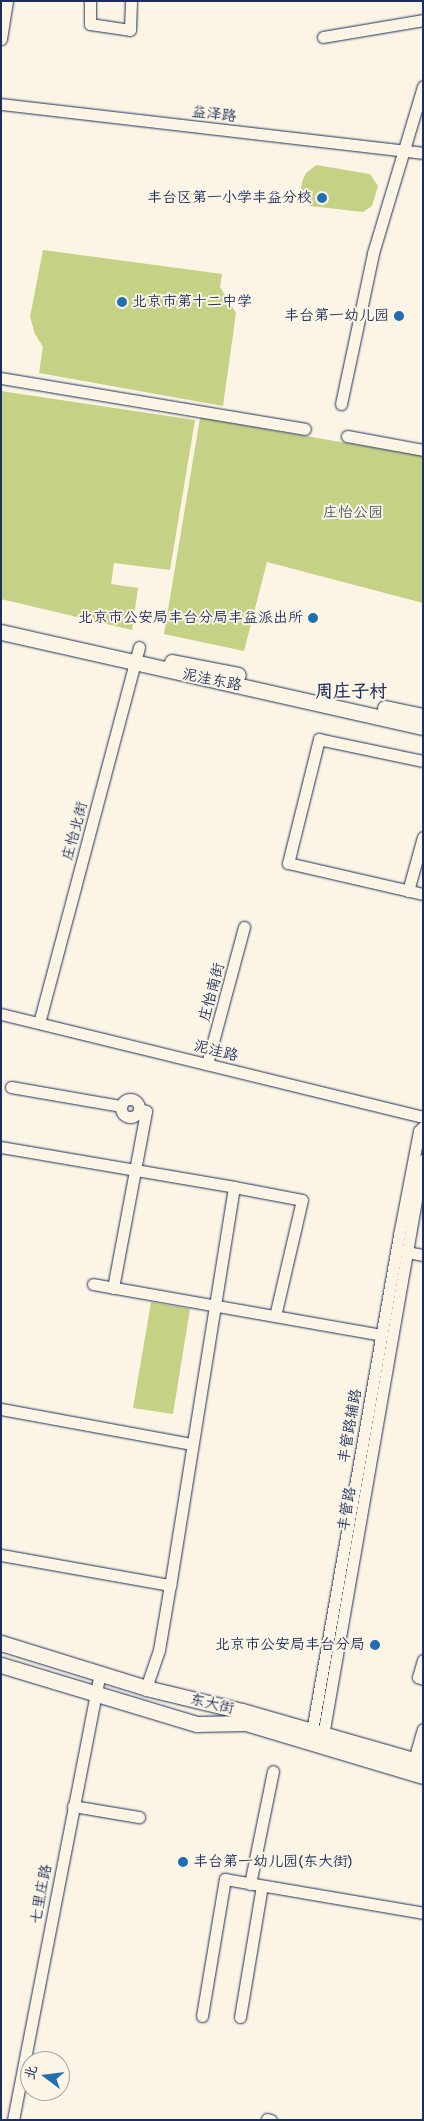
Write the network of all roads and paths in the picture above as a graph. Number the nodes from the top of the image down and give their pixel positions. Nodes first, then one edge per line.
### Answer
1 (7, 1) edge
2 (90, 1) edge
3 (131, 1) edge
4 (423, 20) edge
5 (324, 37) dead end
6 (1, 39) edge
7 (423, 86) edge
8 (1, 104) edge
9 (402, 151) junction
10 (423, 153) edge
11 (1, 378) edge
12 (341, 404) dead end
13 (305, 429) dead end
14 (348, 436) dead end
15 (423, 450) edge
16 (1, 622) edge
17 (1, 632) edge
18 (137, 655) junction
19 (423, 716) edge
20 (423, 727) edge
21 (423, 761) edge
22 (423, 837) edge
23 (408, 891) junction
24 (423, 894) edge
25 (244, 927) dead end
26 (1, 1014) edge
27 (39, 1023) junction
28 (206, 1064) junction
29 (11, 1087) dead end
30 (423, 1116) edge
31 (423, 1127) edge
32 (1, 1146) edge
33 (423, 1160) edge
34 (134, 1170) junction
35 (234, 1188) junction
36 (401, 1227) junction
37 (407, 1250) junction
38 (423, 1255) edge
39 (93, 1284) dead end
40 (113, 1288) junction
41 (214, 1306) junction
42 (275, 1316) junction
43 (382, 1335) junction
44 (1, 1409) edge
45 (191, 1444) junction
46 (356, 1542) junction
47 (1, 1555) edge
48 (340, 1564) junction
49 (170, 1586) junction
50 (1, 1643) edge
51 (423, 1660) edge
52 (1, 1665) edge
53 (100, 1674) junction
54 (423, 1679) edge
55 (146, 1688) junction
56 (94, 1694) junction
57 (202, 1702) junction
58 (202, 1724) junction
59 (423, 1729) edge
60 (319, 1737) junction
61 (418, 1761) edge
62 (273, 1772) dead end
63 (423, 1776) edge
64 (73, 1806) junction
65 (139, 1817) dead end
66 (250, 1884) junction
67 (262, 1886) junction
68 (423, 1913) edge
69 (202, 2016) dead end
70 (240, 2017) dead end
71 (267, 2119) edge
72 (13, 2120) edge
73 (271, 2120) edge

1 - 6 street
2 - 3 street
4 - 5 street
7 - 9 street
8 - 9 street, 益泽路
9 - 10 street, 益泽路
9 - 12 street
11 - 13 street
14 - 15 street
16 - 18 main road, 泥洼东路
17 - 18 main road, 泥洼东路
18 - 19 main road, 泥洼东路
18 - 20 main road, 泥洼东路
18 - 27 street, 庄怡北街
21 - 23 street
22 - 23 street
23 - 24 street
25 - 28 street, 庄怡南街
26 - 27 street, 泥洼路
27 - 28 street, 泥洼路
28 - 30 street, 泥洼路
29 - 34 street
31 - 36 street, 丰管路辅路
32 - 34 street
33 - 37 street, 丰管路
34 - 35 street
34 - 40 street
35 - 41 street
35 - 42 street
36 - 37 street
36 - 43 street, 丰管路辅路
37 - 38 street
37 - 46 street, 丰管路
39 - 40 street
40 - 41 street
41 - 42 street
41 - 45 street
42 - 43 street
43 - 48 street, 丰管路辅路
44 - 45 street
45 - 49 street
46 - 48 street
46 - 60 street, 丰管路
47 - 49 street
48 - 60 street, 丰管路辅路
49 - 55 street
50 - 53 main road, 东大街
51 - 54 street
52 - 56 main road, 东大街
53 - 55 main road, 东大街
53 - 56 street, 七里庄路
55 - 57 main road, 东大街
56 - 58 main road, 东大街
56 - 64 street, 七里庄路
57 - 58 main road
57 - 60 main road, 东大街
58 - 60 main road, 东大街
59 - 61 street
60 - 61 main road, 东大街
60 - 63 main road, 东大街
62 - 66 street
64 - 65 street
64 - 72 street, 七里庄路
66 - 67 street
66 - 69 street
67 - 68 street
67 - 70 street
71 - 73 street

